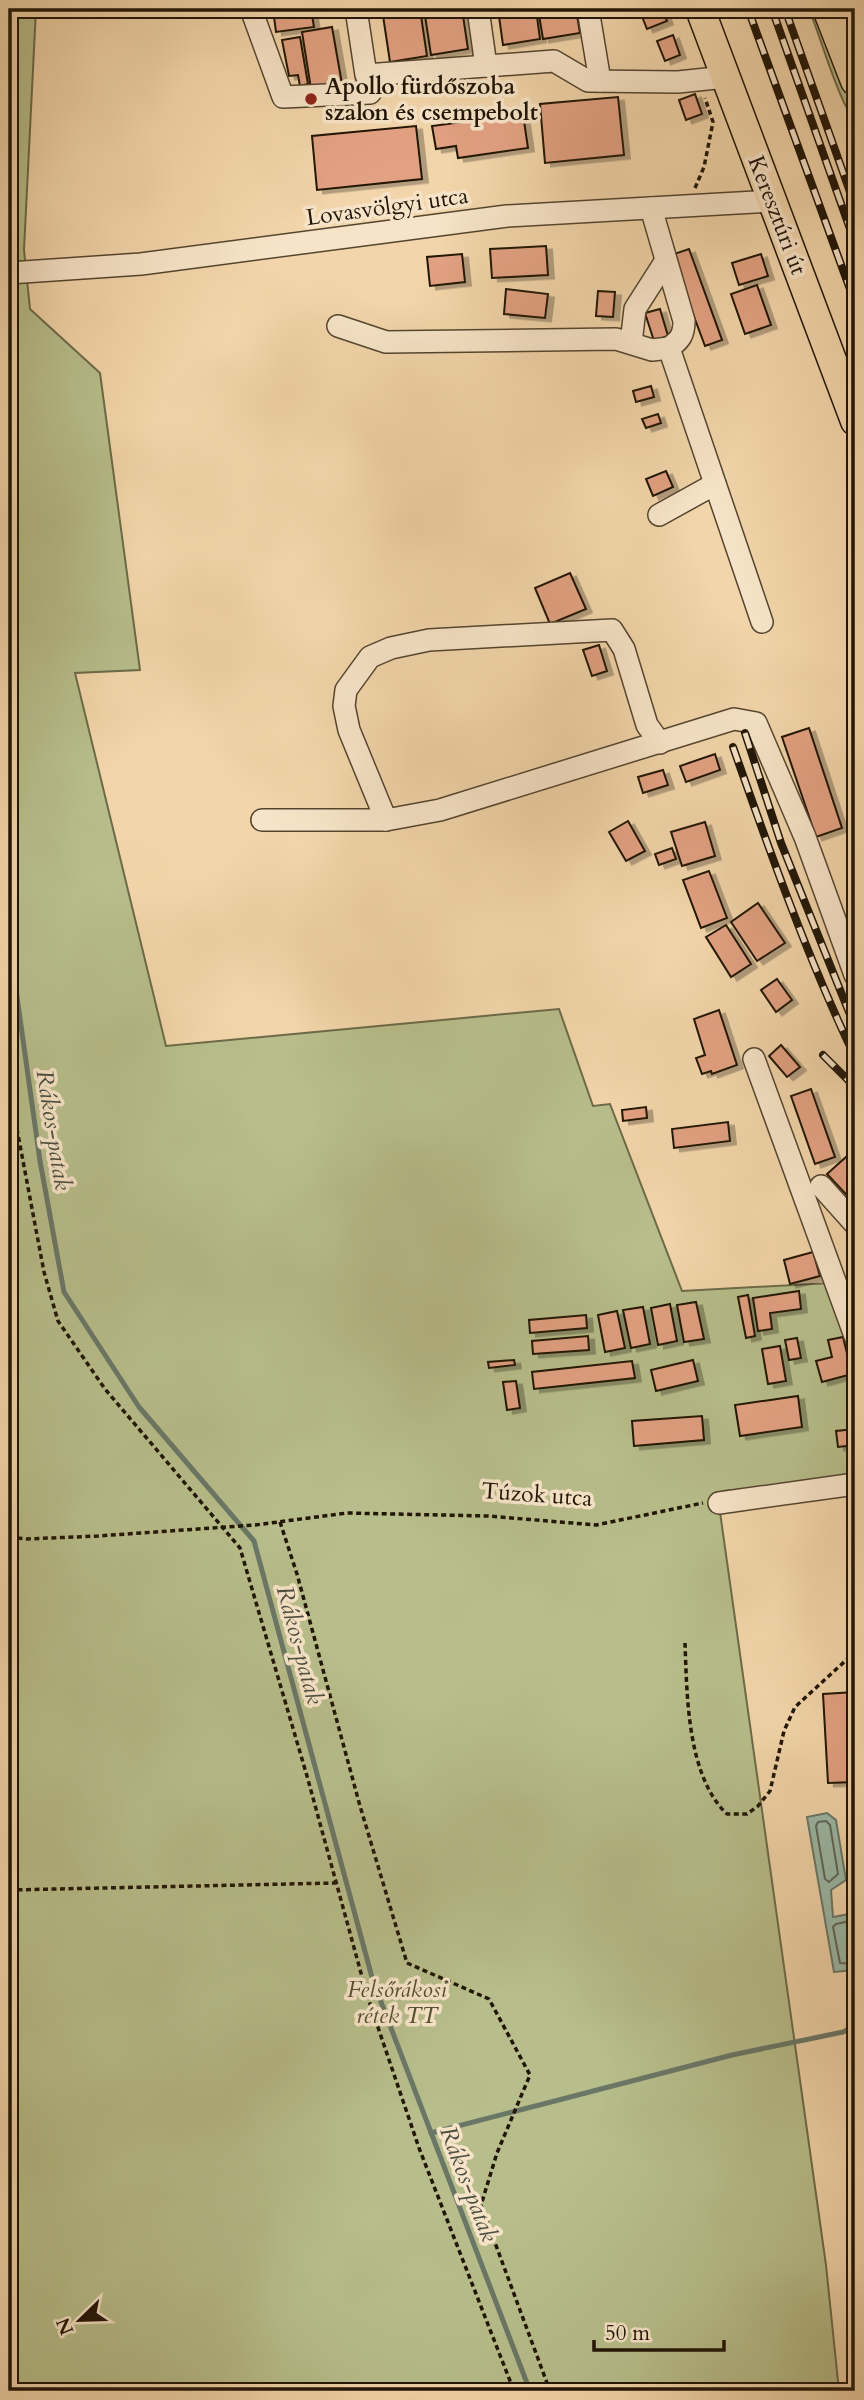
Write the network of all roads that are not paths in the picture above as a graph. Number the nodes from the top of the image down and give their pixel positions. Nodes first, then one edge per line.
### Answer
1 (251, 9) edge
2 (356, 9) edge
3 (478, 9) edge
4 (588, 9) edge
5 (700, 9) edge
6 (827, 9) edge
7 (851, 9) edge
8 (855, 18) edge
9 (486, 66) junction
10 (384, 74) junction
11 (713, 78) junction
12 (600, 81) junction
13 (855, 82) edge
14 (773, 201) junction
15 (651, 208) junction
16 (665, 262) junction
17 (9, 273) edge
18 (338, 326) dead end
19 (631, 343) junction
20 (669, 348) junction
21 (855, 421) edge
22 (715, 484) junction
23 (659, 515) dead end
24 (762, 622) dead end
25 (660, 743) junction
26 (262, 820) dead end
27 (386, 820) junction
28 (855, 975) edge
29 (754, 1059) dead end
30 (821, 1186) dead end
31 (855, 1224) edge
32 (855, 1336) edge
33 (855, 1483) edge
34 (719, 1503) road end

1 - 10 street
2 - 10 street
3 - 9 street
4 - 12 street
5 - 11 main road, Keresztúri út
6 - 13 main road
7 - 8 main road
9 - 10 street
9 - 12 street
11 - 12 street
11 - 14 main road, Keresztúri út
14 - 15 street, Lovasvölgyi utca
14 - 21 main road, Keresztúri út
15 - 16 street
15 - 17 street, Lovasvölgyi utca
16 - 19 street
16 - 20 street
18 - 19 street
19 - 20 street
20 - 22 street
22 - 23 street
22 - 24 street
25 - 27 street
25 - 27 street
25 - 28 street
26 - 27 street
29 - 32 street
30 - 31 street
33 - 34 street

